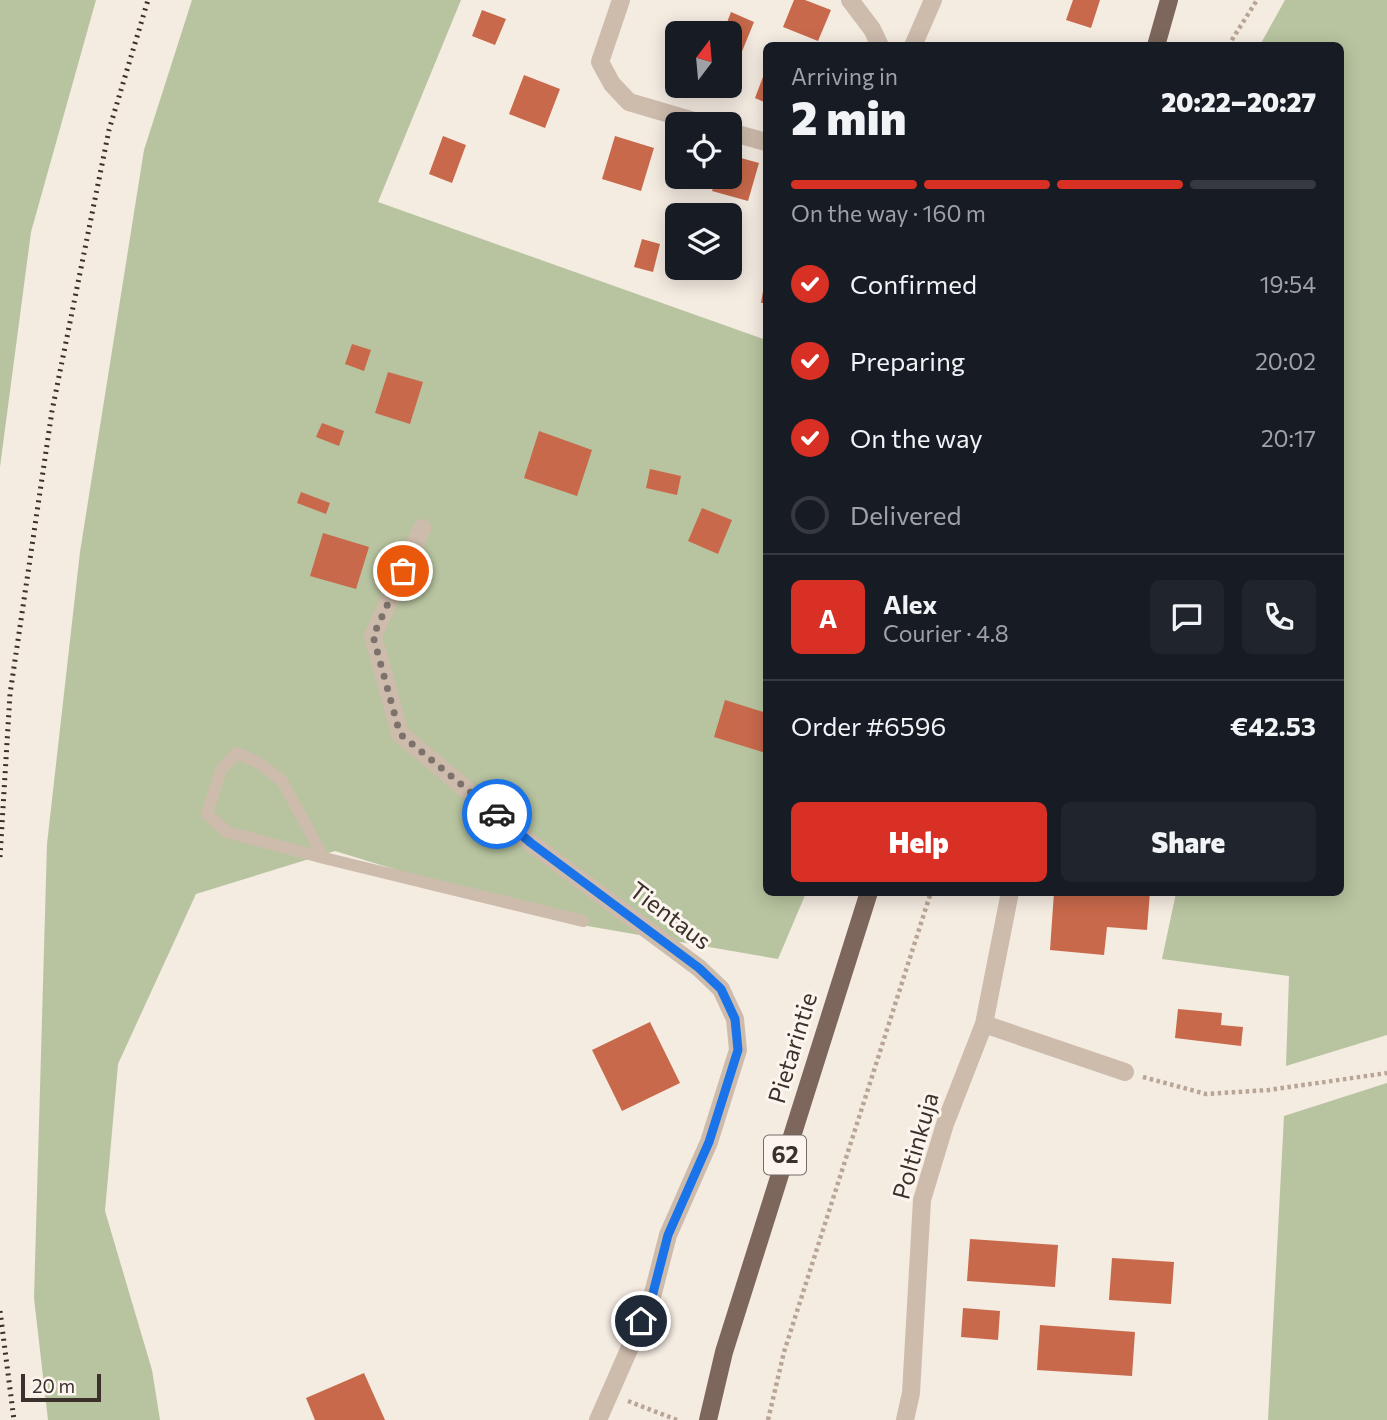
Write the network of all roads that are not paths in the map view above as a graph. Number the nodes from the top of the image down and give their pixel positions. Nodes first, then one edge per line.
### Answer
1 (621, 0) edge
2 (850, 0) edge
3 (933, 0) edge
4 (1169, 0) edge
5 (878, 42) edge
6 (915, 42) edge
7 (1157, 42) edge
8 (665, 113) edge
9 (742, 135) edge
10 (763, 141) edge
11 (422, 528) dead end
12 (324, 858) junction
13 (868, 896) edge
14 (1009, 896) edge
15 (583, 921) dead end
16 (984, 1024) junction
17 (1125, 1072) road end
18 (598, 1420) edge
19 (708, 1420) edge
20 (905, 1420) edge

1 - 8 street
2 - 5 street
3 - 6 street
4 - 7 main road
9 - 10 street
11 - 18 street, Tientaus
12 - 12 lane
12 - 15 lane
13 - 19 main road, Pietarintie / 62
14 - 16 street, Poltinkuja
16 - 17 street
16 - 20 street, Poltinkuja

